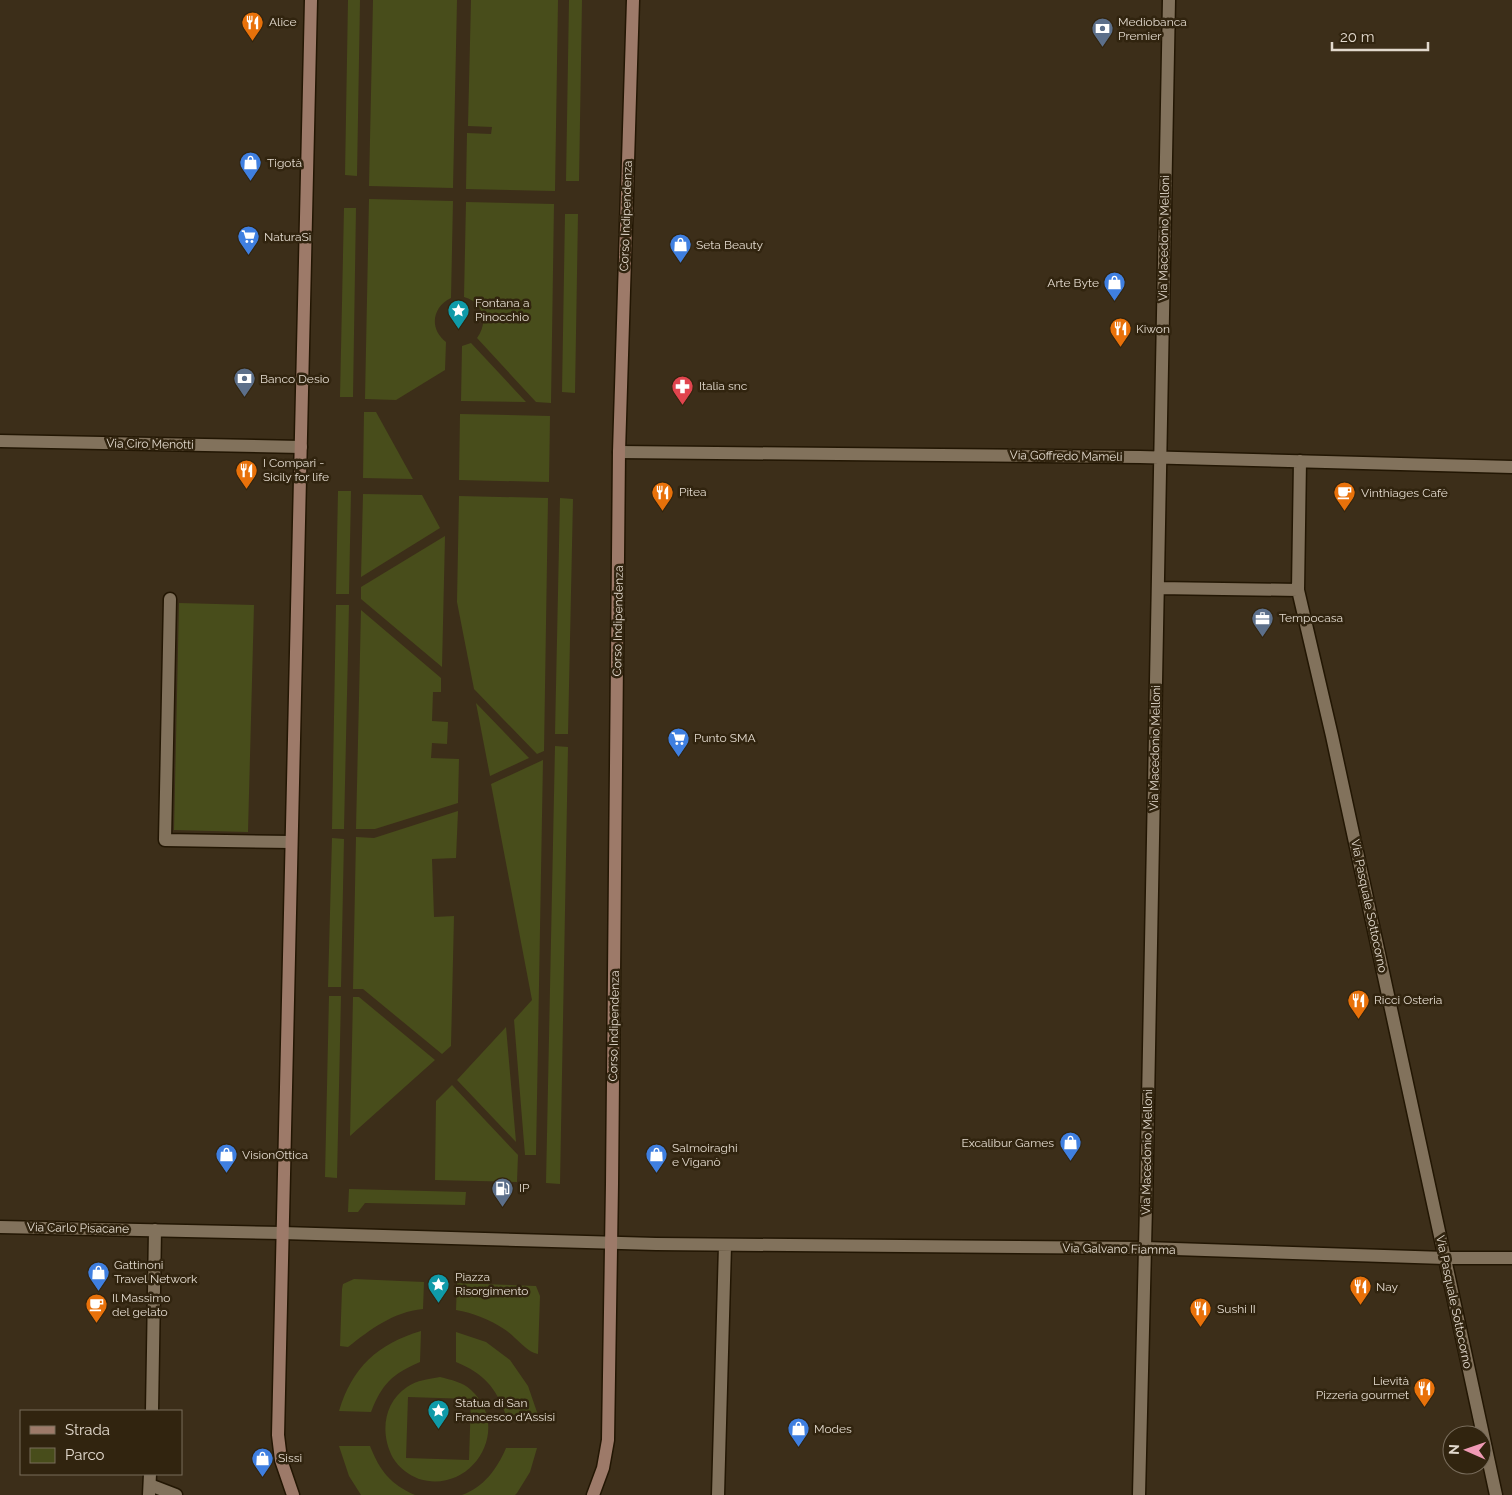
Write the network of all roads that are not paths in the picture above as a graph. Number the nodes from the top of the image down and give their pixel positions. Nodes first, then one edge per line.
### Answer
1 (312, 0) edge
2 (633, 0) edge
3 (1169, 0) edge
4 (0, 441) edge
5 (301, 447) junction
6 (619, 452) junction
7 (1160, 457) junction
8 (1300, 461) junction
9 (1512, 467) edge
10 (1158, 588) junction
11 (1298, 590) junction
12 (170, 599) dead end
13 (292, 842) junction
14 (0, 1227) edge
15 (156, 1230) junction
16 (282, 1233) junction
17 (611, 1243) junction
18 (725, 1245) junction
19 (1146, 1248) junction
20 (1445, 1258) junction
21 (1512, 1258) edge
22 (152, 1410) edge
23 (150, 1485) edge
24 (176, 1495) edge
25 (293, 1495) edge
26 (593, 1495) edge
27 (718, 1495) edge
28 (1139, 1495) edge
29 (1496, 1495) edge

1 - 5 street
2 - 6 street, Corso Indipendenza
3 - 7 street, Via Macedonio Melloni
4 - 5 street, Via Ciro Menotti
5 - 13 street
6 - 7 street, Via Goffredo Mameli
6 - 17 street, Corso Indipendenza
7 - 8 street, Via Goffredo Mameli
7 - 10 street, Via Macedonio Melloni
8 - 9 street, Via Goffredo Mameli
8 - 11 street, Via Pasquale Sottocorno
10 - 11 street
10 - 19 street, Via Macedonio Melloni
11 - 20 street, Via Pasquale Sottocorno
12 - 13 street
13 - 16 street
14 - 15 street, Via Carlo Pisacane
15 - 16 street
15 - 22 street
16 - 17 street
16 - 25 street
17 - 18 street
17 - 26 street
18 - 19 street, Via Galvano Fiamma
18 - 27 street
19 - 20 street, Via Galvano Fiamma
19 - 28 street, Via Macedonio Melloni
20 - 21 street, Via Galvano Fiamma
20 - 29 street, Via Pasquale Sottocorno
23 - 24 street

